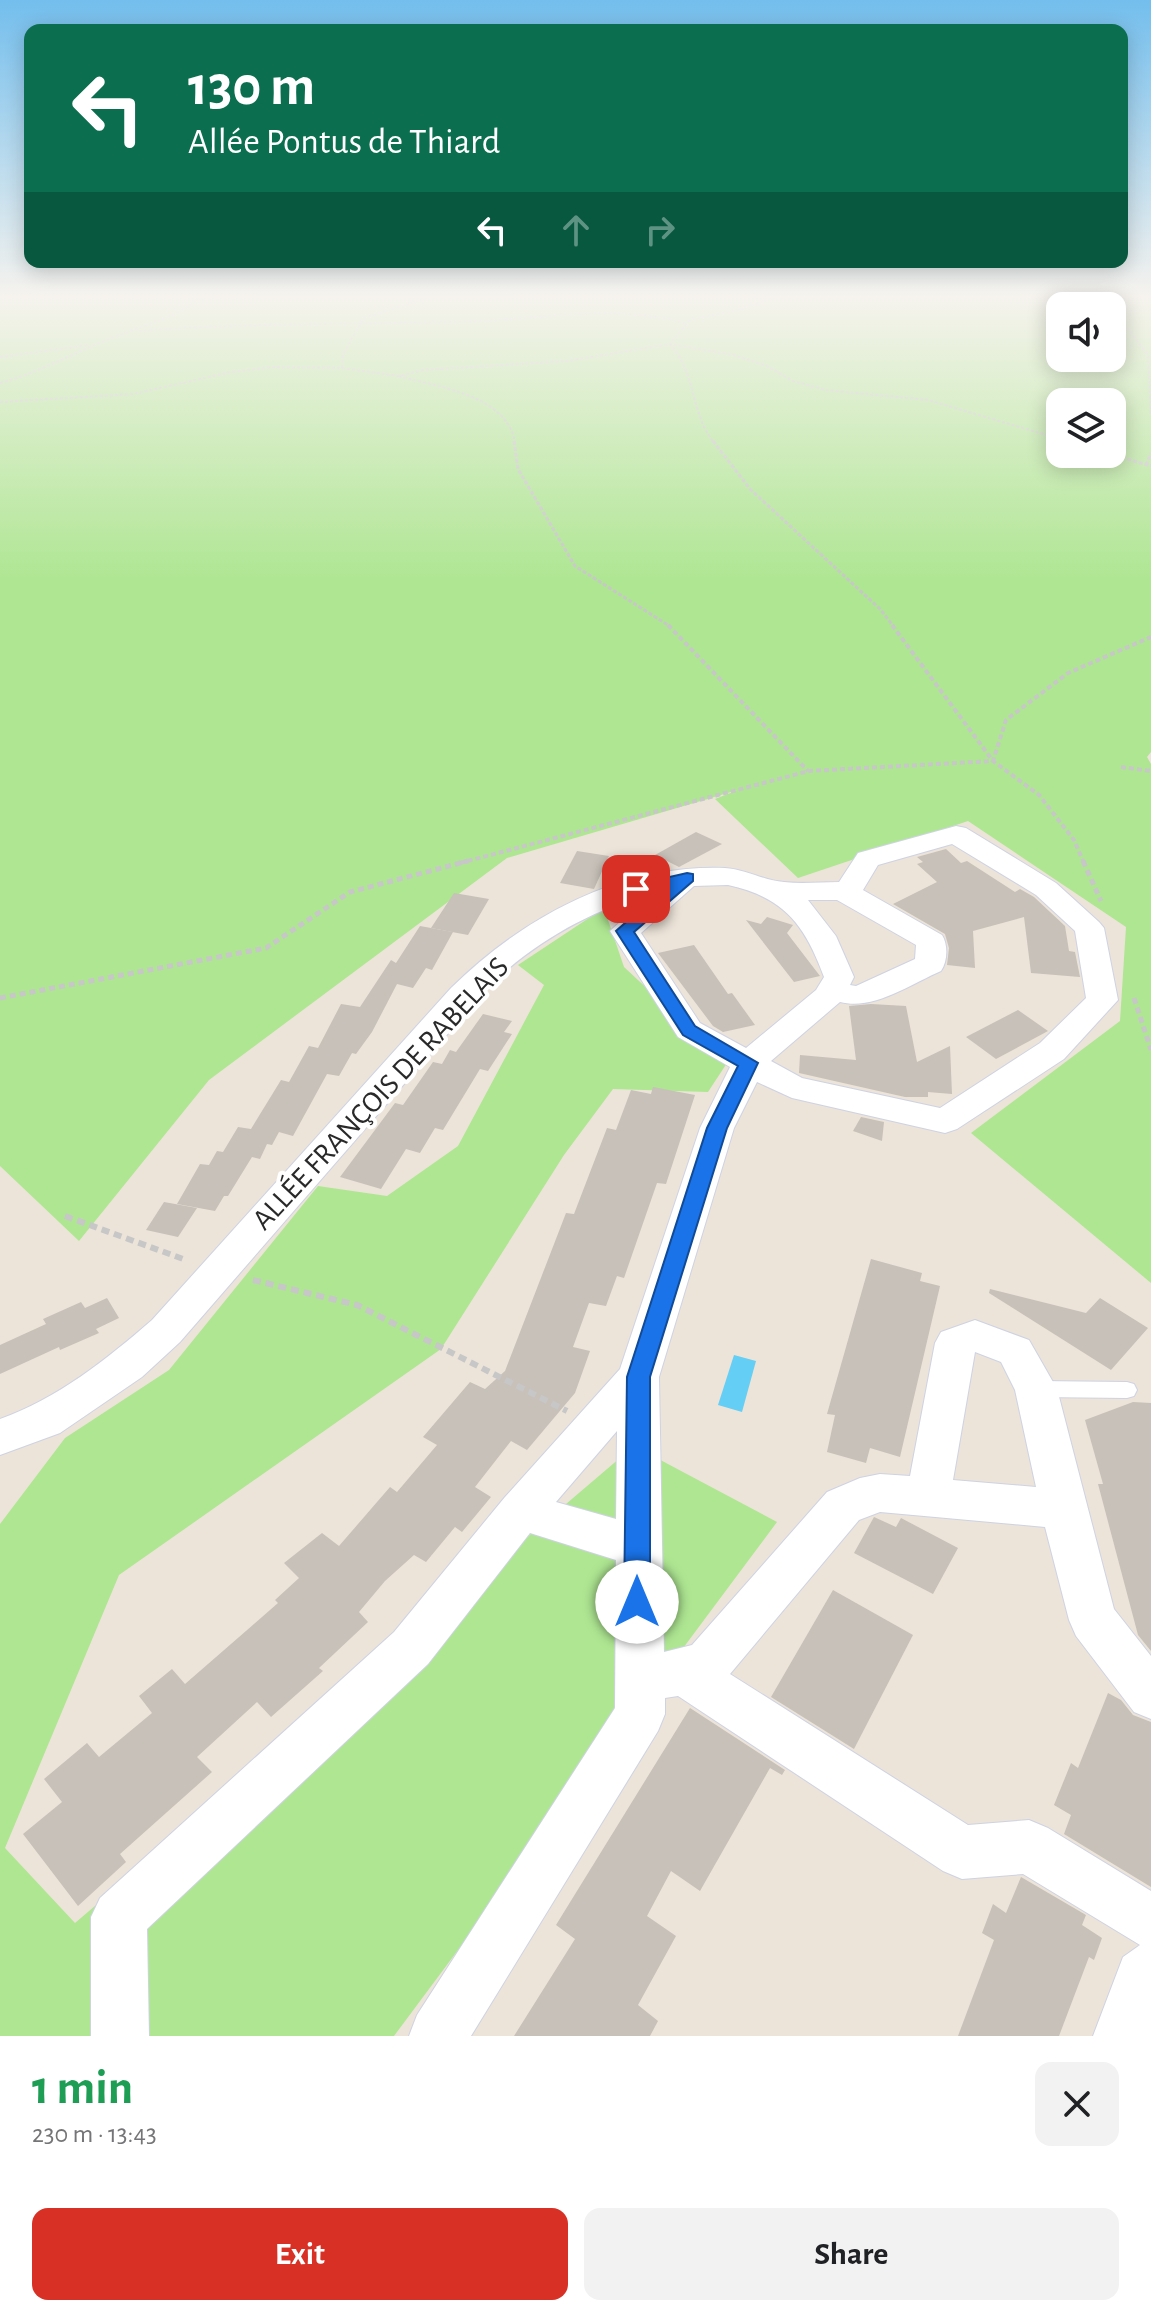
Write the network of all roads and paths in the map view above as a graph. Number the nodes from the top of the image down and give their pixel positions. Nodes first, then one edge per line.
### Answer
1 (142, 392) edge
2 (453, 392) edge
3 (693, 392) edge
4 (847, 392) edge
5 (1150, 392) edge
6 (0, 402) edge
7 (1151, 416) edge
8 (1046, 435) edge
9 (1151, 453) edge
10 (1126, 459) edge
11 (1145, 464) junction
12 (1151, 468) edge
13 (1151, 637) edge
14 (993, 761) junction
15 (1121, 767) dead end
16 (809, 771) junction
17 (1151, 771) edge
18 (1039, 795) dead end
19 (687, 878) junction
20 (777, 891) junction
21 (847, 893) junction
22 (832, 990) junction
23 (0, 998) edge
24 (749, 1063) junction
25 (65, 1216) dead end
26 (217, 1272) junction
27 (638, 1377) junction
28 (1036, 1389) junction
29 (1127, 1390) dead end
30 (596, 1426) junction
31 (0, 1437) edge
32 (928, 1496) junction
33 (1061, 1496) junction
34 (521, 1511) junction
35 (637, 1546) junction
36 (662, 1676) junction
37 (1151, 1695) edge
38 (1151, 1922) edge
39 (1151, 1969) edge
40 (120, 2036) edge
41 (438, 2036) edge
42 (1122, 2036) edge

1 - 6 path
2 - 16 path
3 - 14 path
4 - 8 path
5 - 7 path
9 - 11 path
10 - 11 path
11 - 12 path
13 - 14 path
14 - 16 path
14 - 18 path
15 - 17 path
16 - 23 path
19 - 20 street, ALLÉE FRANÇOIS DE RABELAIS
19 - 24 street
19 - 26 street, ALLÉE FRANÇOIS DE RABELAIS
20 - 21 street
20 - 22 street, ALLÉE FRANÇOIS DE RABELAIS
21 - 22 street
21 - 24 street
22 - 24 street
24 - 27 street
25 - 26 path
26 - 30 path
26 - 31 street, ALLÉE FRANÇOIS DE RABELAIS
27 - 30 street
27 - 35 street
28 - 29 lane
28 - 32 street
28 - 33 street
30 - 34 street
32 - 33 street
32 - 36 street
33 - 37 street
34 - 35 street
34 - 40 street
35 - 36 street
36 - 38 street
36 - 41 street
39 - 42 street

